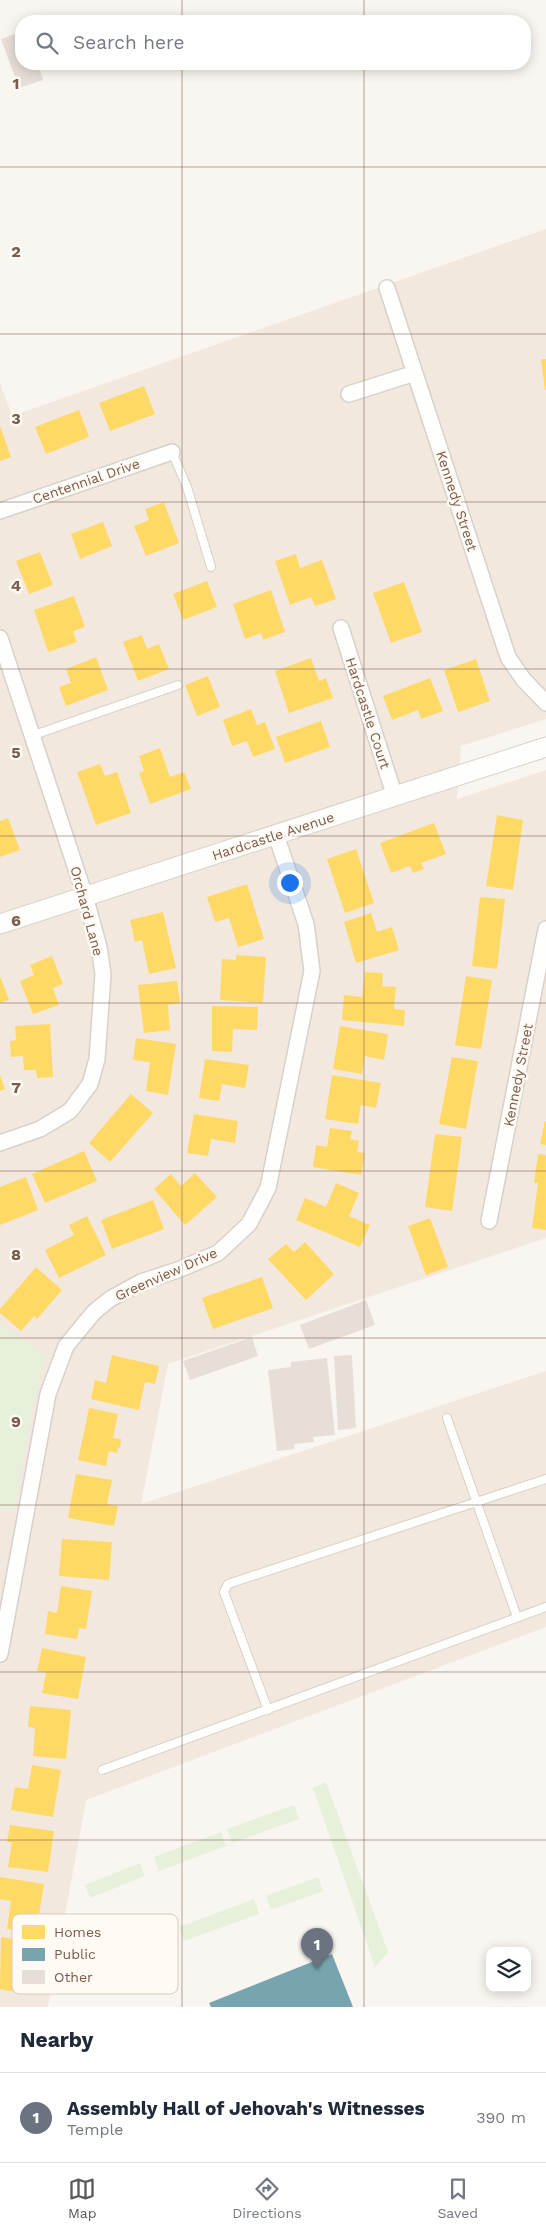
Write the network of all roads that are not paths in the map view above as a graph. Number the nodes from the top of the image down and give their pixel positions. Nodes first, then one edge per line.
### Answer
1 (387, 288) dead end
2 (415, 373) junction
3 (348, 394) dead end
4 (172, 452) joint
5 (0, 511) edge
6 (211, 567) dead end
7 (341, 628) dead end
8 (0, 638) edge
9 (178, 685) dead end
10 (546, 703) edge
11 (31, 736) junction
12 (546, 747) edge
13 (395, 797) junction
14 (276, 835) junction
15 (84, 896) junction
16 (0, 924) edge
17 (546, 930) edge
18 (0, 1143) edge
19 (489, 1221) dead end
20 (447, 1418) dead end
21 (546, 1480) edge
22 (476, 1503) junction
23 (546, 1607) edge
24 (517, 1617) junction
25 (0, 1654) edge
26 (268, 1710) junction
27 (102, 1770) dead end

1 - 2 street, Kennedy Street
2 - 3 street
2 - 10 street, Kennedy Street
4 - 5 street, Centennial Drive
4 - 6 lane
7 - 13 street, Hardcastle Court
8 - 11 street, Orchard Lane
9 - 11 lane
11 - 15 street, Orchard Lane
12 - 13 street, Hardcastle Avenue
13 - 14 street, Hardcastle Avenue
14 - 15 street, Hardcastle Avenue
14 - 25 street, Greenview Drive
15 - 16 street, Hardcastle Avenue
15 - 18 street, Orchard Lane
17 - 19 street, Kennedy Street
20 - 22 lane
21 - 22 lane
22 - 24 lane
22 - 26 lane
23 - 24 lane
24 - 26 lane
26 - 27 lane

